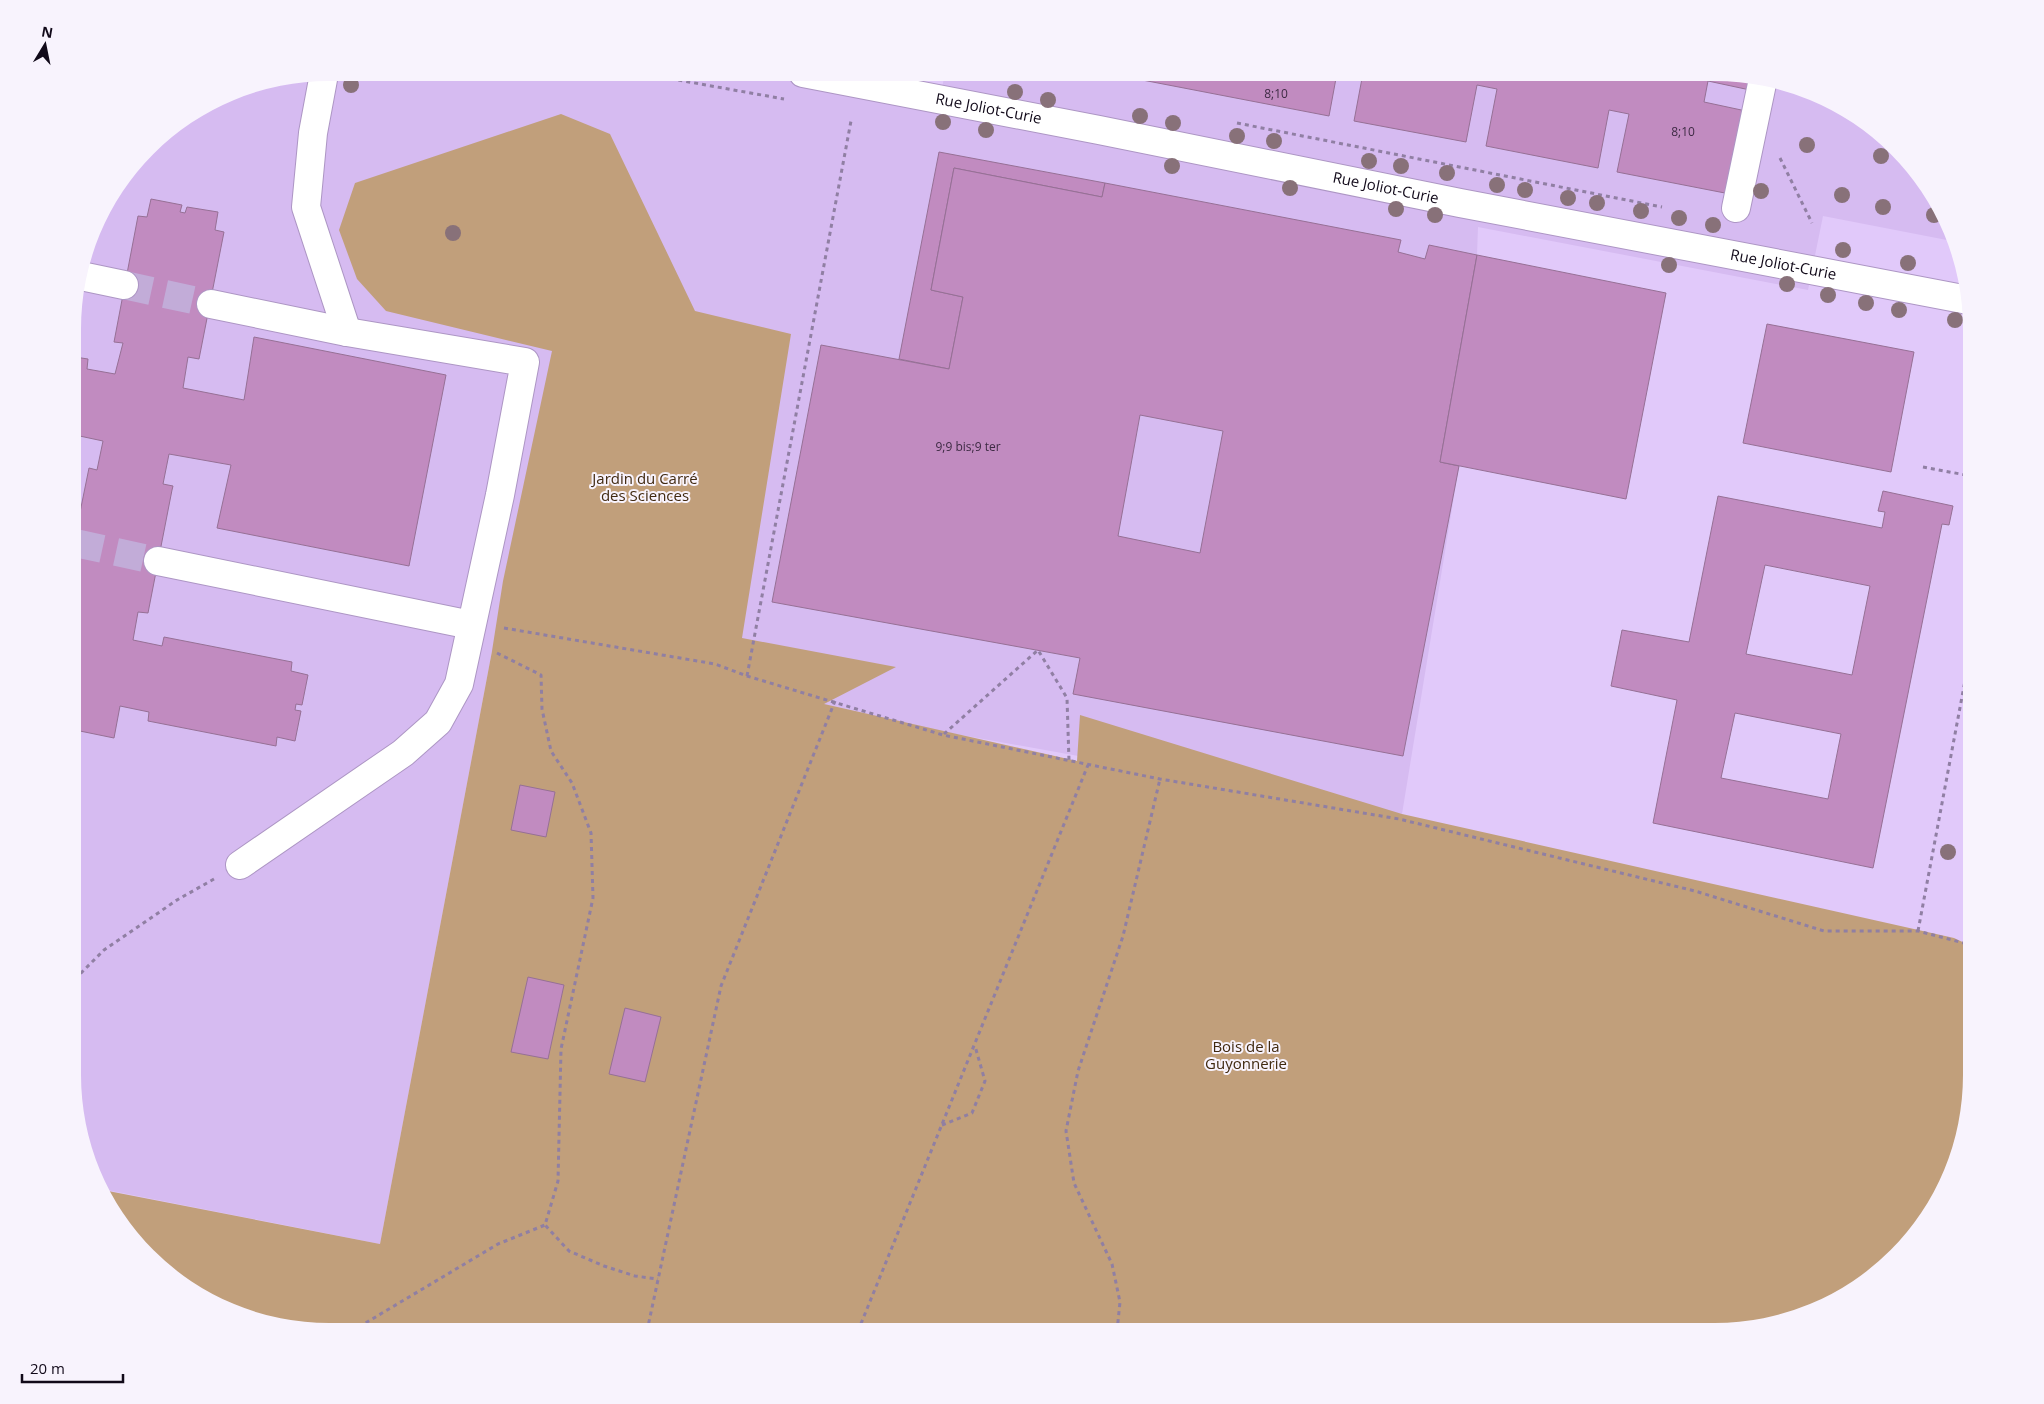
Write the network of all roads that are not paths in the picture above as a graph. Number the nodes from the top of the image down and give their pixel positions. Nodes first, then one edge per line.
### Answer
1 (323, 81) edge
2 (845, 81) edge
3 (1762, 86) edge
4 (1736, 208) dead end
5 (87, 277) edge
6 (124, 285) tunnel mouth
7 (1961, 299) edge
8 (211, 304) tunnel mouth
9 (347, 332) junction
10 (158, 562) tunnel mouth
11 (471, 625) junction
12 (240, 865) road end

1 - 9 street
2 - 7 street, Rue Joliot-Curie
3 - 4 street
5 - 6 street
8 - 9 street
9 - 11 street
10 - 11 street
11 - 12 street

